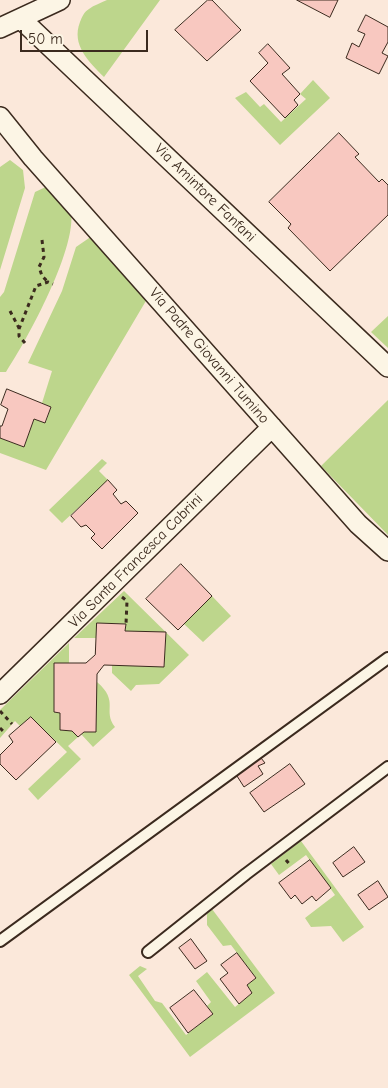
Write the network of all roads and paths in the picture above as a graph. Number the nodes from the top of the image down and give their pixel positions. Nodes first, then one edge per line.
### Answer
1 (60, 0) edge
2 (21, 19) junction
3 (0, 28) edge
4 (1, 121) edge
5 (42, 240) dead end
6 (48, 282) junction
7 (53, 284) dead end
8 (10, 311) dead end
9 (19, 329) junction
10 (25, 343) dead end
11 (388, 367) edge
12 (272, 427) junction
13 (388, 551) edge
14 (120, 594) dead end
15 (126, 624) dead end
16 (388, 658) edge
17 (0, 694) edge
18 (0, 711) edge
19 (12, 724) dead end
20 (0, 728) edge
21 (4, 732) dead end
22 (388, 767) edge
23 (0, 941) edge
24 (148, 952) dead end

1 - 2 street
2 - 3 street
2 - 11 street, Via Amintore Fanfani
4 - 12 street, Via Padre Giovanni Tumino
5 - 6 path
6 - 7 path
6 - 9 path
8 - 9 path
9 - 10 path
12 - 13 street, Via Padre Giovanni Tumino
12 - 17 street, Via Santa Francesca Cabrini
14 - 15 path
16 - 23 lane
18 - 19 path
20 - 21 path
22 - 24 lane

